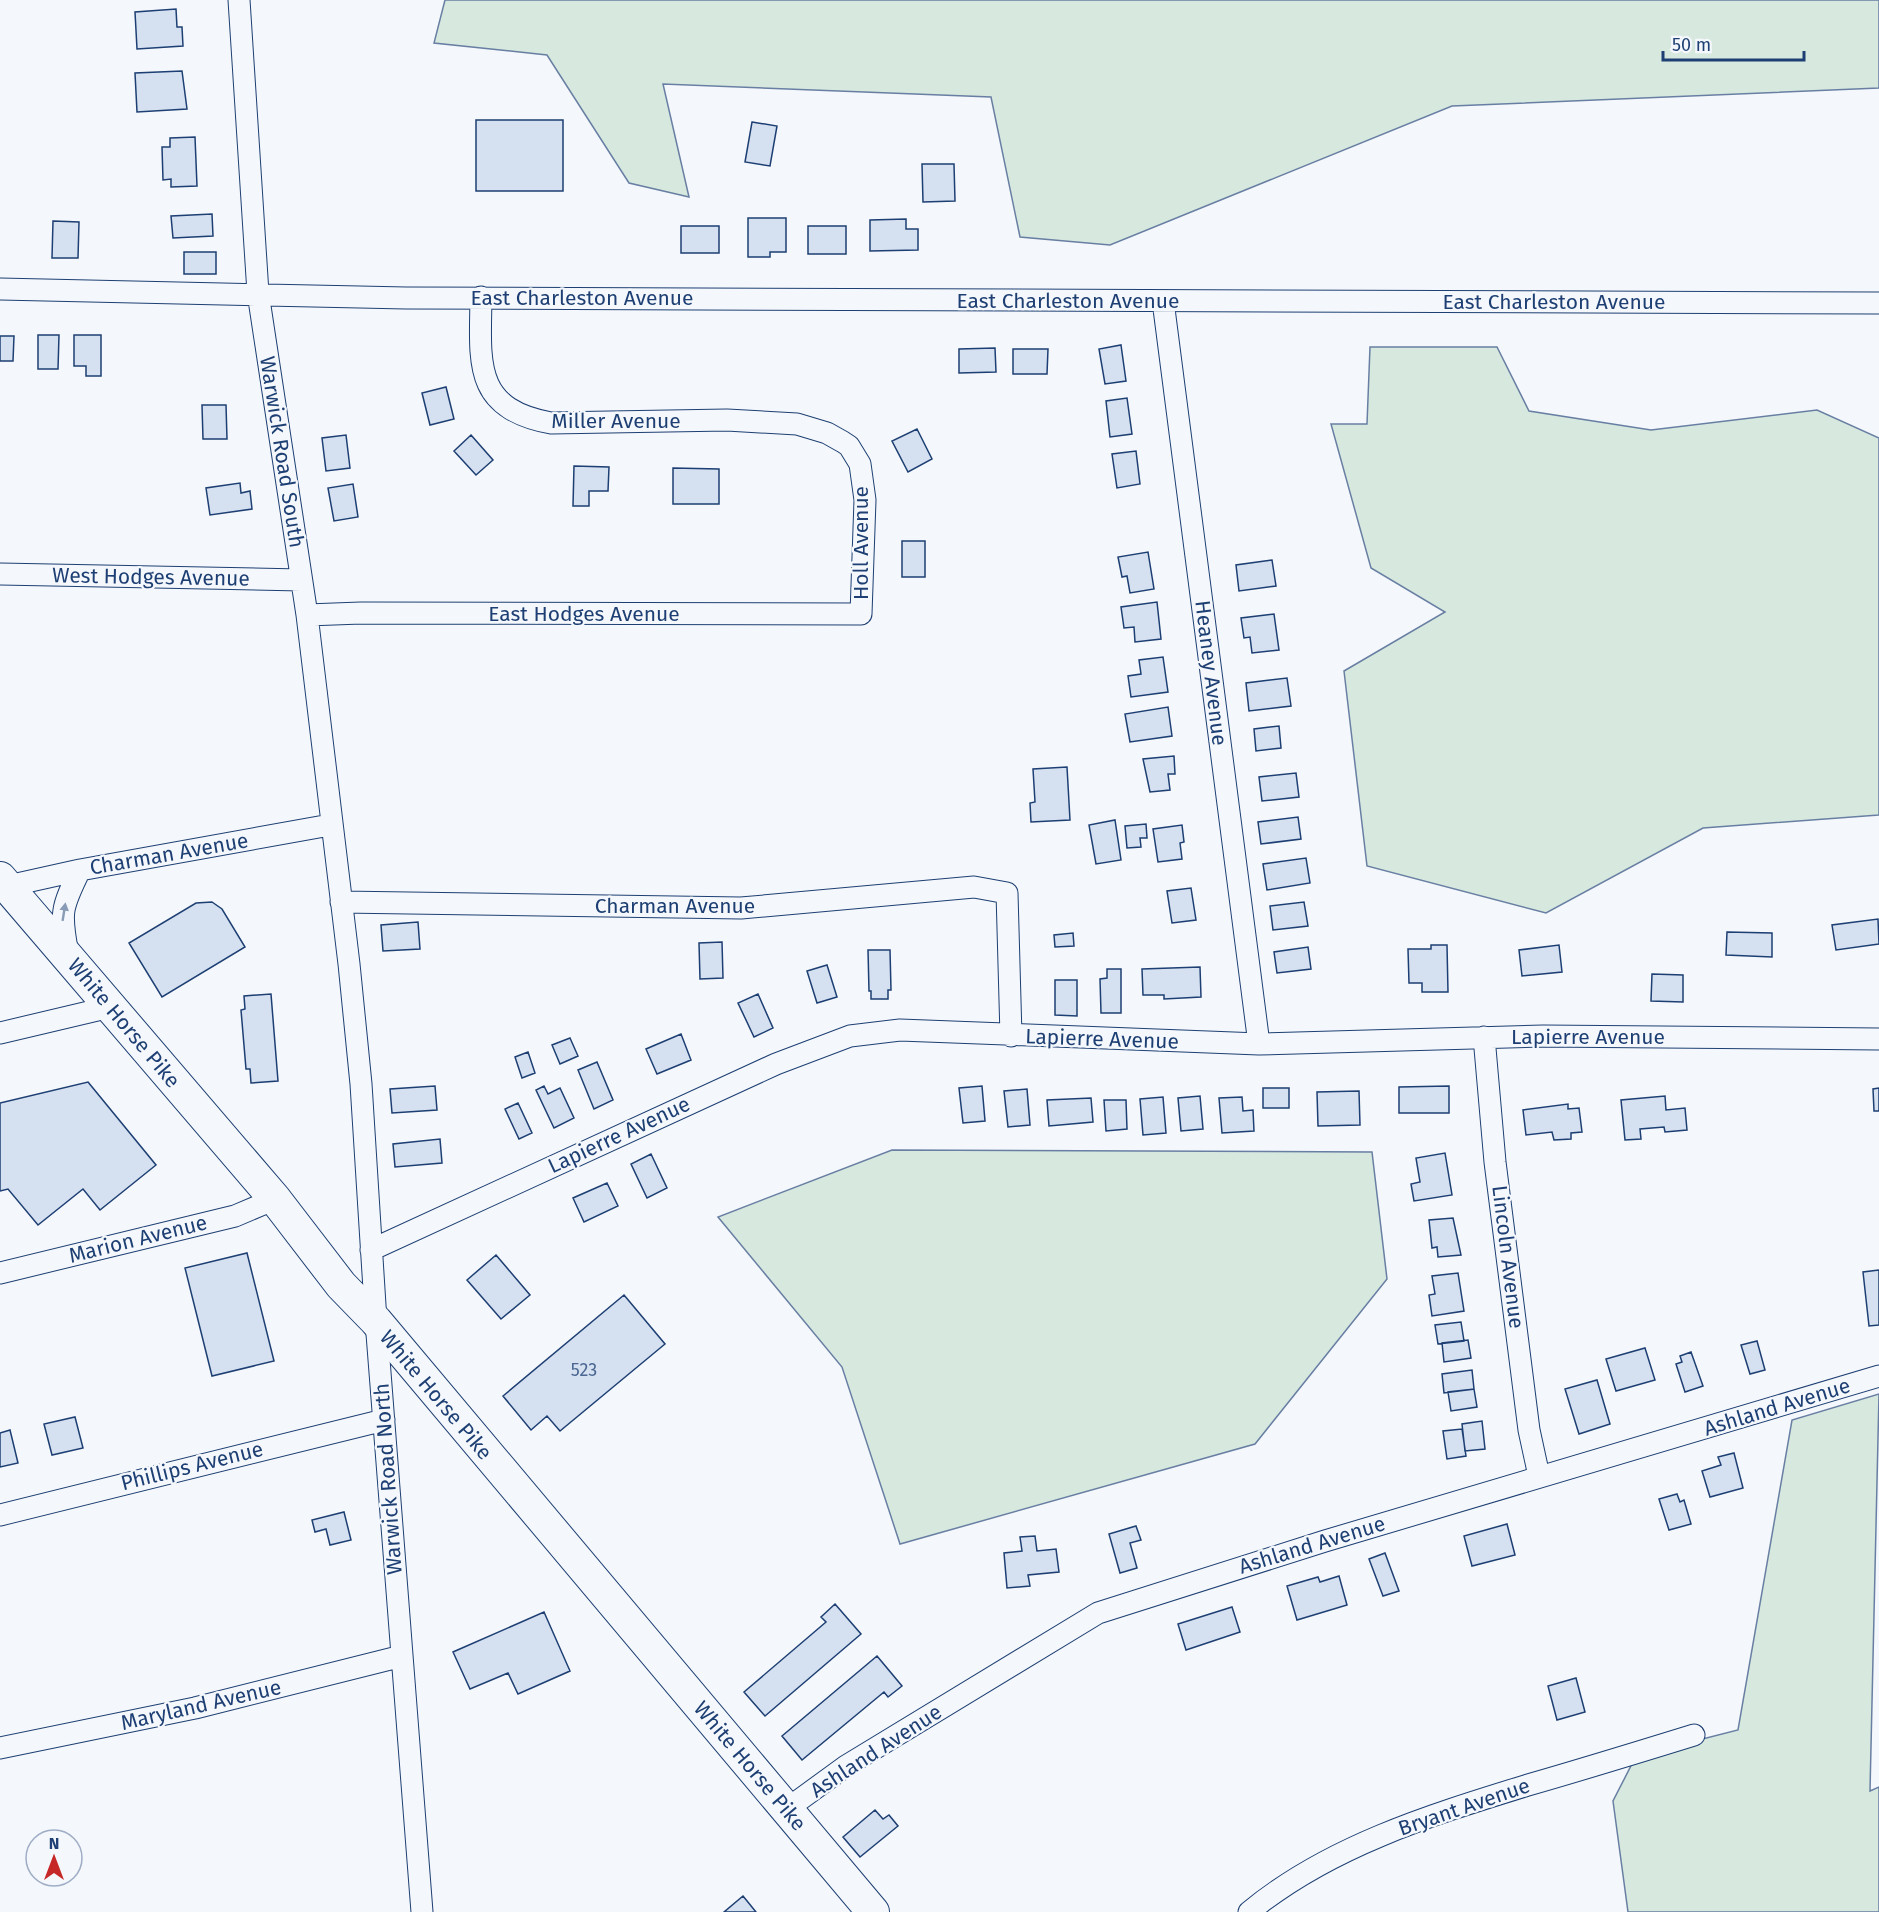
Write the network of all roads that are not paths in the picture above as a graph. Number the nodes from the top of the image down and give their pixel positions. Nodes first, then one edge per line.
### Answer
1 (239, 0) edge
2 (0, 289) edge
3 (258, 293) junction
4 (481, 297) junction
5 (1163, 301) junction
6 (1879, 303) edge
7 (843, 442) joint
8 (0, 574) edge
9 (301, 580) junction
10 (861, 614) joint
11 (307, 615) junction
12 (330, 825) junction
13 (80, 870) junction
14 (4, 882) edge
15 (341, 902) junction
16 (68, 958) junction
17 (110, 1007) junction
18 (0, 1033) edge
19 (1011, 1036) junction
20 (1484, 1037) junction
21 (1879, 1039) edge
22 (1259, 1044) junction
23 (275, 1199) junction
24 (371, 1250) junction
25 (0, 1273) edge
26 (376, 1321) junction
27 (1879, 1376) edge
28 (384, 1420) junction
29 (1539, 1476) junction
30 (0, 1515) edge
31 (402, 1656) junction
32 (1694, 1735) dead end
33 (0, 1748) edge
34 (787, 1809) junction
35 (422, 1912) edge
36 (873, 1912) edge
37 (1249, 1912) edge

1 - 3 street, Warwick Road South
2 - 3 street, East Charleston Avenue
3 - 4 street, East Charleston Avenue
3 - 9 street, Warwick Road South
4 - 5 street, East Charleston Avenue
4 - 7 street, Miller Avenue
5 - 6 street, East Charleston Avenue
5 - 22 street, Heaney Avenue
7 - 10 street, Holl Avenue
8 - 9 street, West Hodges Avenue
9 - 11 street, Warwick Road South
10 - 11 street, East Hodges Avenue
11 - 12 street, Warwick Road South
12 - 13 street, Charman Avenue
12 - 15 street, Warwick Road South
13 - 14 street, Charman Avenue
16 -> 13 street
14 - 16 highway, White Horse Pike
15 - 19 street, Charman Avenue
15 - 24 street, Warwick Road North
16 - 17 highway, White Horse Pike
17 - 18 street
17 - 23 highway, White Horse Pike
19 - 22 street, Lapierre Avenue
19 - 24 street, Lapierre Avenue
20 - 21 street, Lapierre Avenue
20 - 22 street, Lapierre Avenue
20 - 29 street, Lincoln Avenue
23 - 25 street, Marion Avenue
23 - 26 highway, White Horse Pike
24 - 26 street, Warwick Road North
26 - 28 street, Warwick Road North
26 - 34 highway, White Horse Pike
27 - 29 street, Ashland Avenue
28 - 30 street, Phillips Avenue
28 - 31 street, Warwick Road North
29 - 34 street, Ashland Avenue
31 - 33 street, Maryland Avenue
31 - 35 street, Warwick Road North
32 - 37 street, Bryant Avenue
34 - 36 highway, White Horse Pike

